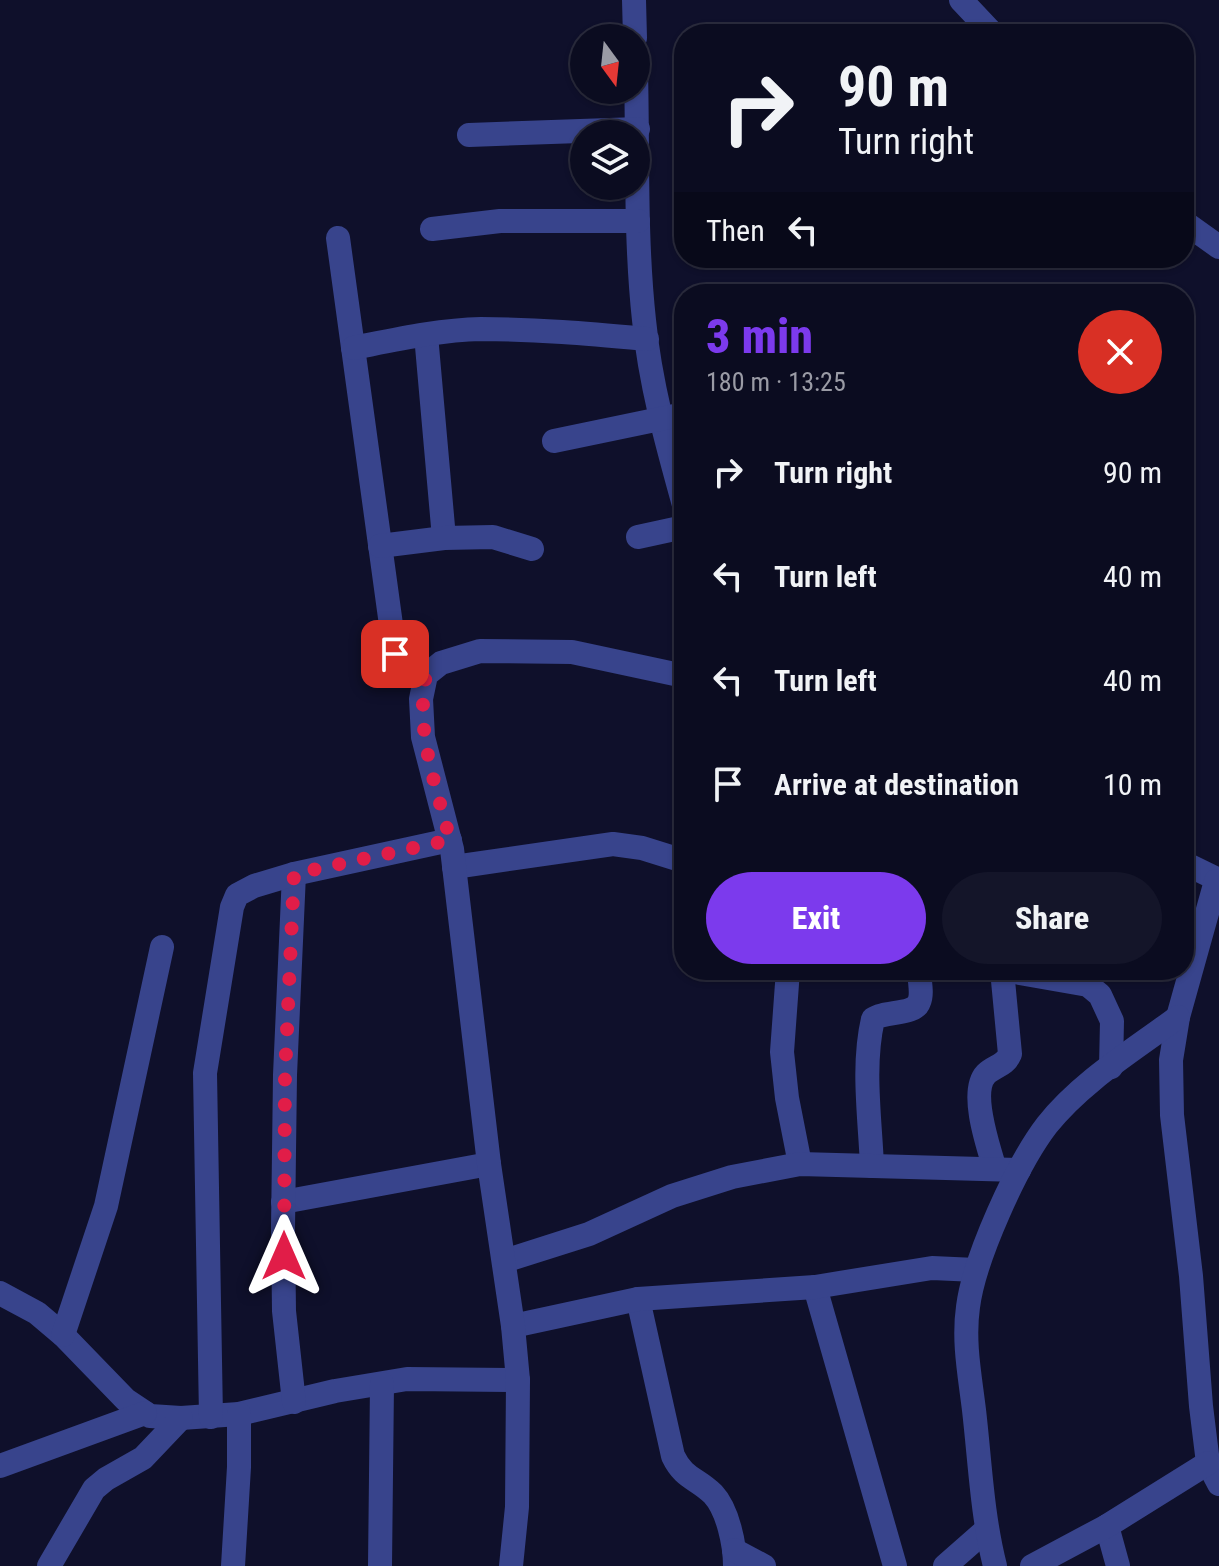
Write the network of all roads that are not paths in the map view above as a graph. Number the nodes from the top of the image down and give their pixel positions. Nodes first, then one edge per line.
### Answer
1 (634, 0) edge
2 (961, 0) edge
3 (635, 24) edge
4 (984, 24) edge
5 (570, 131) edge
6 (469, 135) dead end
7 (638, 200) edge
8 (638, 221) junction
9 (432, 229) dead end
10 (1194, 229) edge
11 (338, 238) dead end
12 (1219, 247) edge
13 (426, 335) junction
14 (647, 339) junction
15 (353, 348) junction
16 (672, 416) edge
17 (554, 441) dead end
18 (674, 529) edge
19 (638, 537) dead end
20 (444, 538) junction
21 (380, 546) junction
22 (532, 549) dead end
23 (674, 674) edge
24 (426, 675) junction
25 (450, 840) junction
26 (674, 858) dead end
27 (454, 867) junction
28 (1194, 868) edge
29 (294, 874) junction
30 (1217, 880) edge
31 (162, 947) dead end
32 (1194, 961) edge
33 (787, 980) edge
34 (919, 980) edge
35 (1004, 980) edge
36 (1060, 980) edge
37 (1189, 980) edge
38 (1178, 1017) junction
39 (1111, 1067) junction
40 (489, 1164) junction
41 (800, 1164) junction
42 (872, 1166) junction
43 (1007, 1169) junction
44 (283, 1202) junction
45 (504, 1261) junction
46 (976, 1270) junction
47 (815, 1287) junction
48 (0, 1293) edge
49 (638, 1299) junction
50 (513, 1326) junction
51 (63, 1335) junction
52 (518, 1380) junction
53 (382, 1384) junction
54 (294, 1402) junction
55 (145, 1413) junction
56 (239, 1414) junction
57 (211, 1417) junction
58 (181, 1418) junction
59 (0, 1466) edge
60 (1213, 1474) edge
61 (1107, 1526) junction
62 (986, 1530) junction
63 (734, 1558) edge
64 (892, 1565) edge
65 (49, 1566) edge
66 (233, 1566) edge
67 (380, 1566) edge
68 (511, 1566) edge
69 (764, 1566) edge
70 (945, 1566) edge
71 (995, 1566) edge
72 (1032, 1566) edge
73 (1118, 1566) edge

1 - 3 street
2 - 4 street
5 - 6 street
7 - 8 street
8 - 9 street
8 - 14 street
10 - 12 street
11 - 15 street
13 - 14 street
13 - 15 street
13 - 20 street
14 - 16 street
15 - 21 street
16 - 17 street
18 - 19 street
20 - 21 street
20 - 22 street
21 - 24 street
23 - 24 street
24 - 25 street
25 - 27 street
25 - 29 street
26 - 27 street
27 - 40 street
28 - 30 street
29 - 44 street
29 - 57 street
30 - 32 street
31 - 51 street
33 - 41 street
34 - 42 street
35 - 43 street
36 - 39 street
37 - 38 street
38 - 39 street
38 - 60 street
39 - 43 street
40 - 44 street
40 - 45 street
41 - 42 street
41 - 45 street
42 - 43 street
43 - 46 street
44 - 54 street
45 - 50 street
46 - 47 street
46 - 62 street
47 - 49 street
47 - 64 street
48 - 51 street
49 - 50 street
49 - 63 street
50 - 52 street
51 - 55 street
52 - 53 street
52 - 68 street
53 - 54 street
53 - 67 street
54 - 56 street
55 - 58 street
55 - 59 street
56 - 57 street
56 - 66 street
57 - 58 street
58 - 65 street
60 - 61 street
61 - 72 street
61 - 73 street
62 - 70 street
62 - 71 street
63 - 69 street

